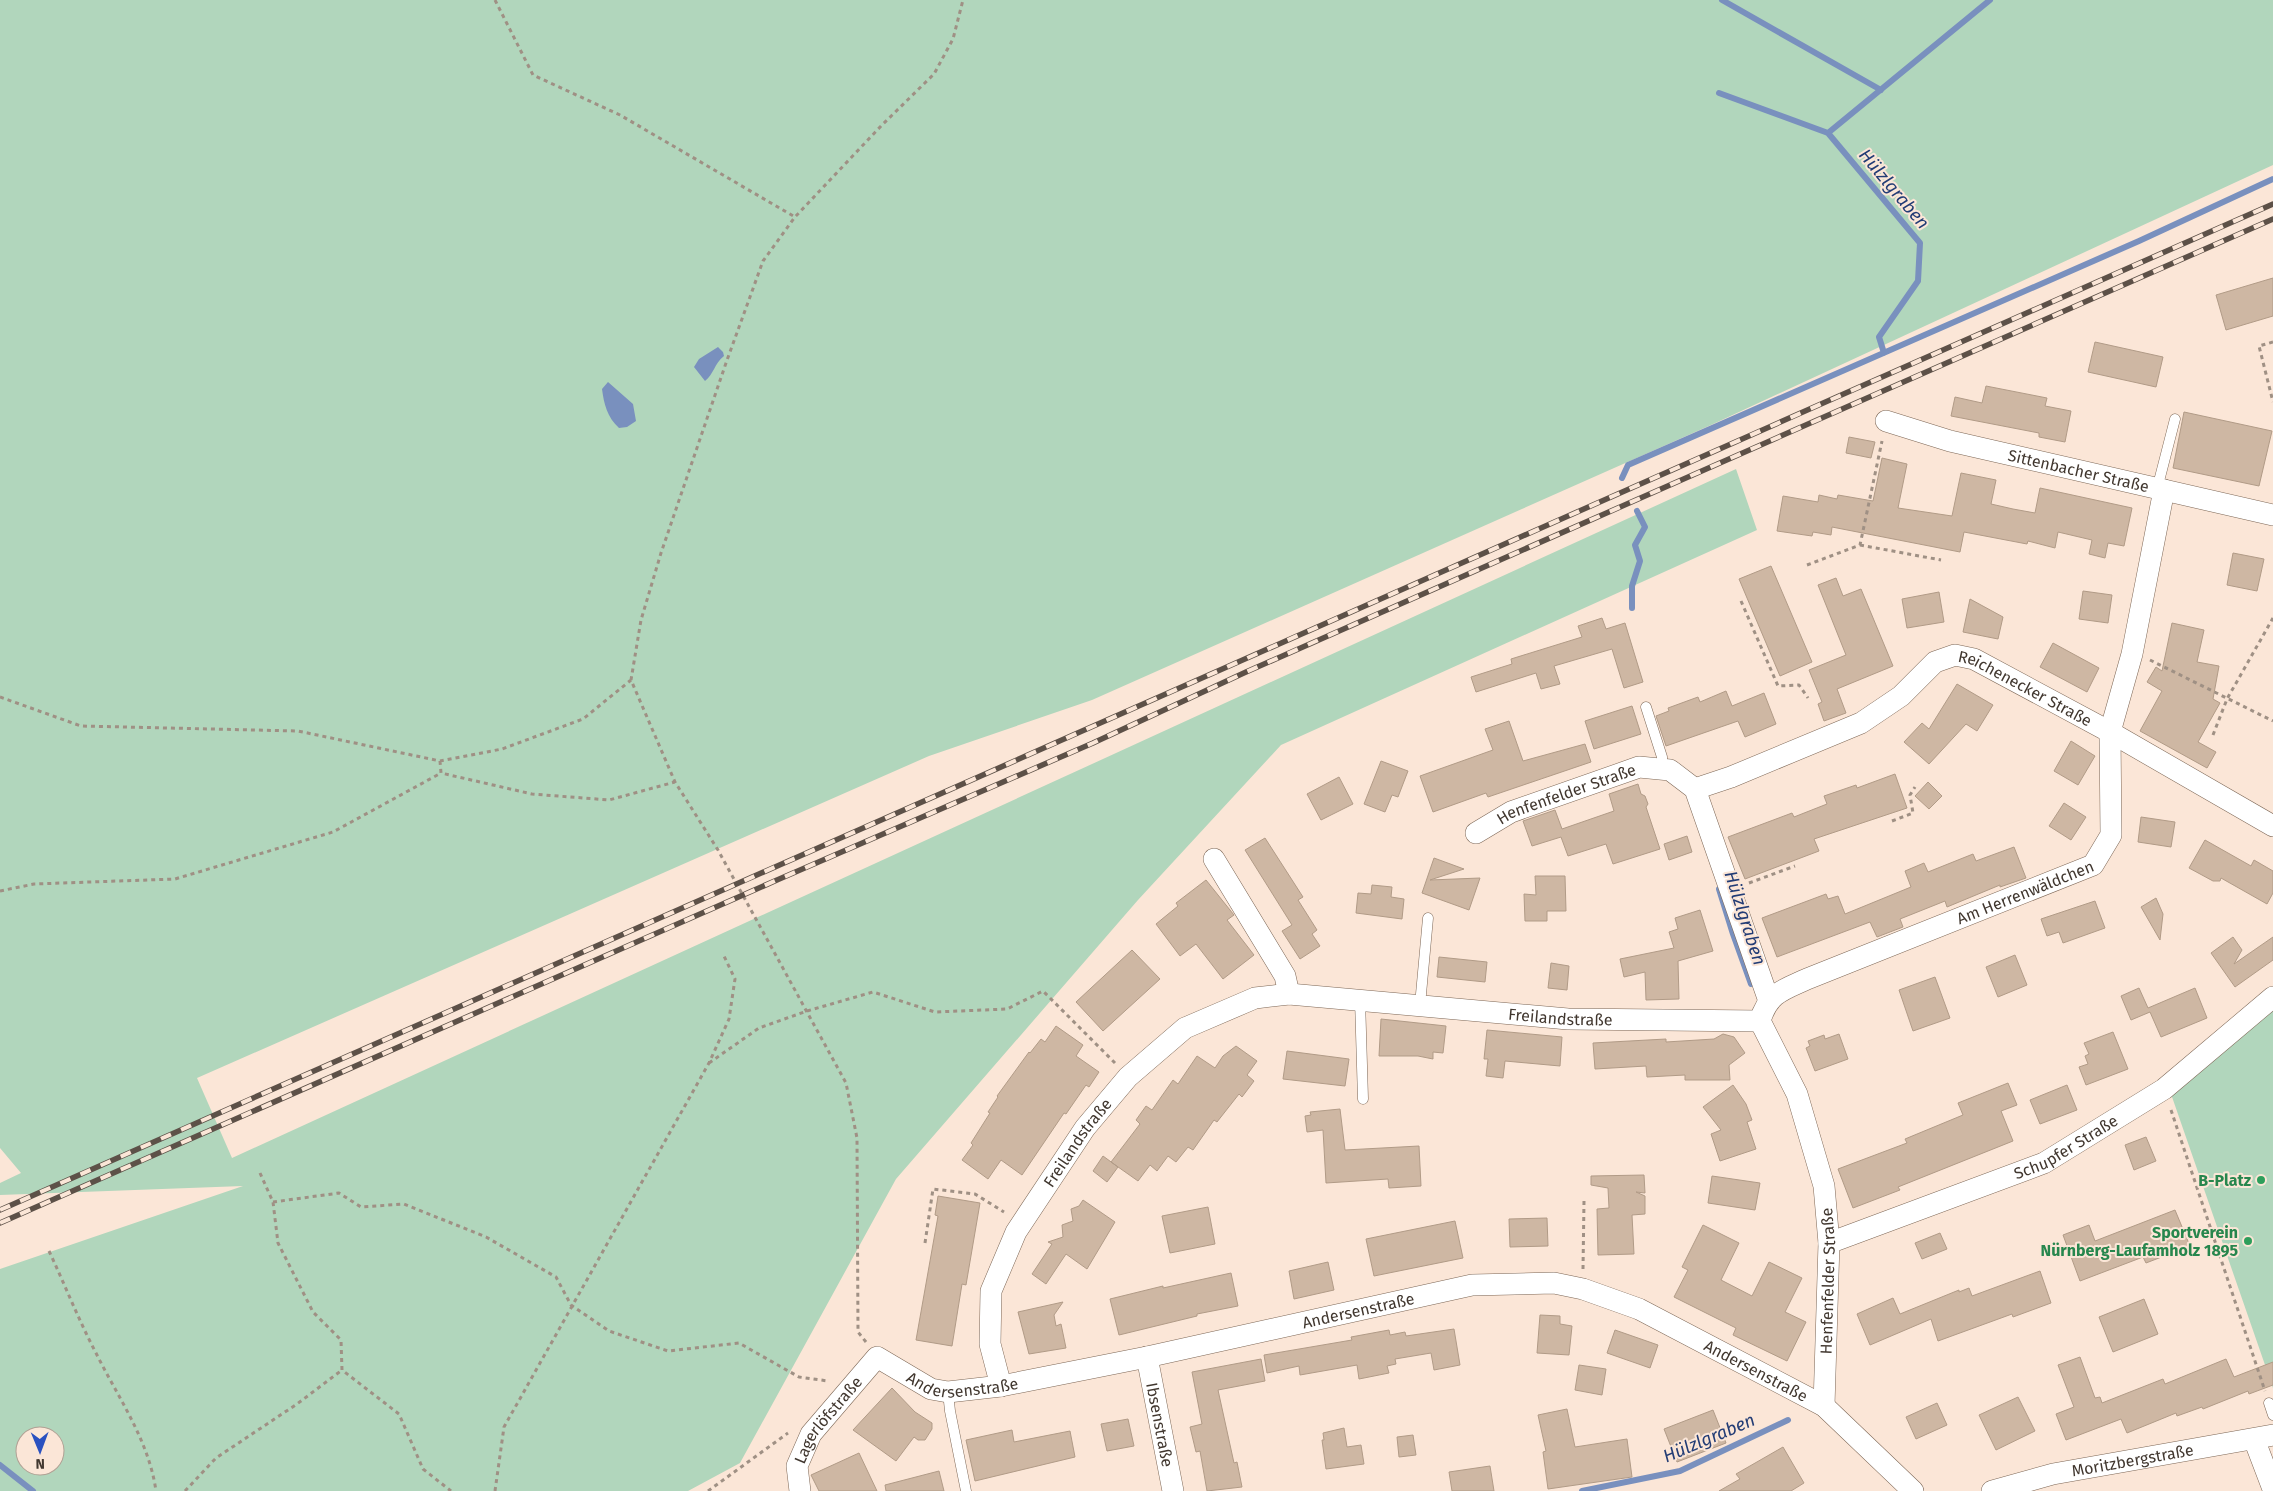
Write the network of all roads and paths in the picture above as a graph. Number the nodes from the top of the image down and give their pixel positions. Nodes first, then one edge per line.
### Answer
1 (495, 0) edge
2 (963, 0) edge
3 (795, 217) junction
4 (2273, 342) edge
5 (2273, 402) edge
6 (2175, 419) dead end
7 (1886, 421) joint
8 (2160, 490) junction
9 (2273, 515) edge
10 (1860, 545) junction
11 (1941, 560) dead end
12 (1808, 565) dead end
13 (1741, 601) dead end
14 (2273, 618) edge
15 (2132, 654) junction
16 (631, 680) junction
17 (0, 698) edge
18 (1808, 698) dead end
19 (2227, 699) junction
20 (1646, 707) dead end
21 (2273, 721) edge
22 (2110, 732) junction
23 (2212, 735) dead end
24 (440, 761) junction
25 (1662, 769) junction
26 (441, 772) junction
27 (675, 782) junction
28 (1915, 787) dead end
29 (1694, 789) junction
30 (1892, 820) dead end
31 (2273, 826) edge
32 (1476, 833) dead end
33 (1214, 859) dead end
34 (1795, 866) dead end
35 (1730, 890) junction
36 (0, 891) edge
37 (1428, 918) dead end
38 (723, 954) dead end
39 (1290, 994) junction
40 (2273, 996) edge
41 (1360, 999) junction
42 (1769, 1001) junction
43 (1420, 1005) junction
44 (807, 1011) junction
45 (1760, 1021) junction
46 (708, 1063) junction
47 (1128, 1077) junction
48 (2164, 1089) junction
49 (1363, 1100) dead end
50 (260, 1173) dead end
51 (1584, 1201) dead end
52 (273, 1202) junction
53 (1022, 1223) junction
54 (925, 1243) dead end
55 (1829, 1243) junction
56 (49, 1251) dead end
57 (1583, 1289) junction
58 (571, 1305) junction
59 (1148, 1357) junction
60 (877, 1358) junction
61 (342, 1370) junction
62 (854, 1385) junction
63 (1001, 1386) junction
64 (948, 1392) junction
65 (2270, 1403) joint
66 (1824, 1406) junction
67 (2273, 1415) edge
68 (790, 1431) dead end
69 (2264, 1437) edge
70 (2273, 1489) edge
71 (156, 1491) edge
72 (185, 1491) edge
73 (451, 1491) edge
74 (495, 1491) edge
75 (708, 1491) edge
76 (800, 1491) edge
77 (966, 1491) edge
78 (1173, 1491) edge
79 (1913, 1491) edge
80 (1992, 1491) edge

1 - 3 path
2 - 3 path
3 - 16 path
4 - 5 path
6 - 8 lane
7 - 8 street, Sittenbacher Straße
7 - 10 path
8 - 9 street, Sittenbacher Straße
8 - 15 street, Am Herrenwäldchen
10 - 11 path
10 - 12 path
13 - 18 path
14 - 19 path
15 - 19 path
15 - 22 street, Am Herrenwäldchen
16 - 24 path
16 - 27 path
17 - 24 path
19 - 21 path
19 - 23 path
20 - 25 lane
22 - 29 street, Reichenecker Straße
22 - 31 street, Reichenecker Straße
22 - 42 street, Am Herrenwäldchen
24 - 26 path
25 - 29 street, Henfenfelder Straße
25 - 32 street, Henfenfelder Straße
26 - 27 path
26 - 36 path
27 - 44 path
28 - 30 path
29 - 35 street
33 - 39 street
34 - 35 path
35 - 42 street
37 - 43 lane
38 - 46 path
39 - 41 street, Freilandstraße
39 - 47 street, Freilandstraße
40 - 48 street, Schupfer Straße
41 - 43 street, Freilandstraße
41 - 49 lane
42 - 45 street
43 - 45 street, Freilandstraße
44 - 46 path
44 - 47 path
44 - 60 path
45 - 55 street, Henfenfelder Straße
46 - 58 path
47 - 53 street, Freilandstraße
48 - 55 street, Schupfer Straße
48 - 65 path
50 - 52 path
51 - 57 path
52 - 58 path
52 - 61 path
53 - 54 path
53 - 63 street, Freilandstraße
55 - 66 street, Henfenfelder Straße
56 - 71 path
57 - 59 street, Andersenstraße
57 - 66 street, Andersenstraße
58 - 62 path
58 - 74 path
59 - 63 street, Andersenstraße
59 - 78 street, Ibsenstraße
60 - 62 street, Lagerlöfstraße
60 - 64 street, Andersenstraße
61 - 72 path
61 - 73 path
62 - 76 street, Lagerlöfstraße
63 - 64 street, Andersenstraße
64 - 77 lane
65 - 67 lane
66 - 79 street
68 - 75 path
69 - 70 street
69 - 80 street, Moritzbergstraße

